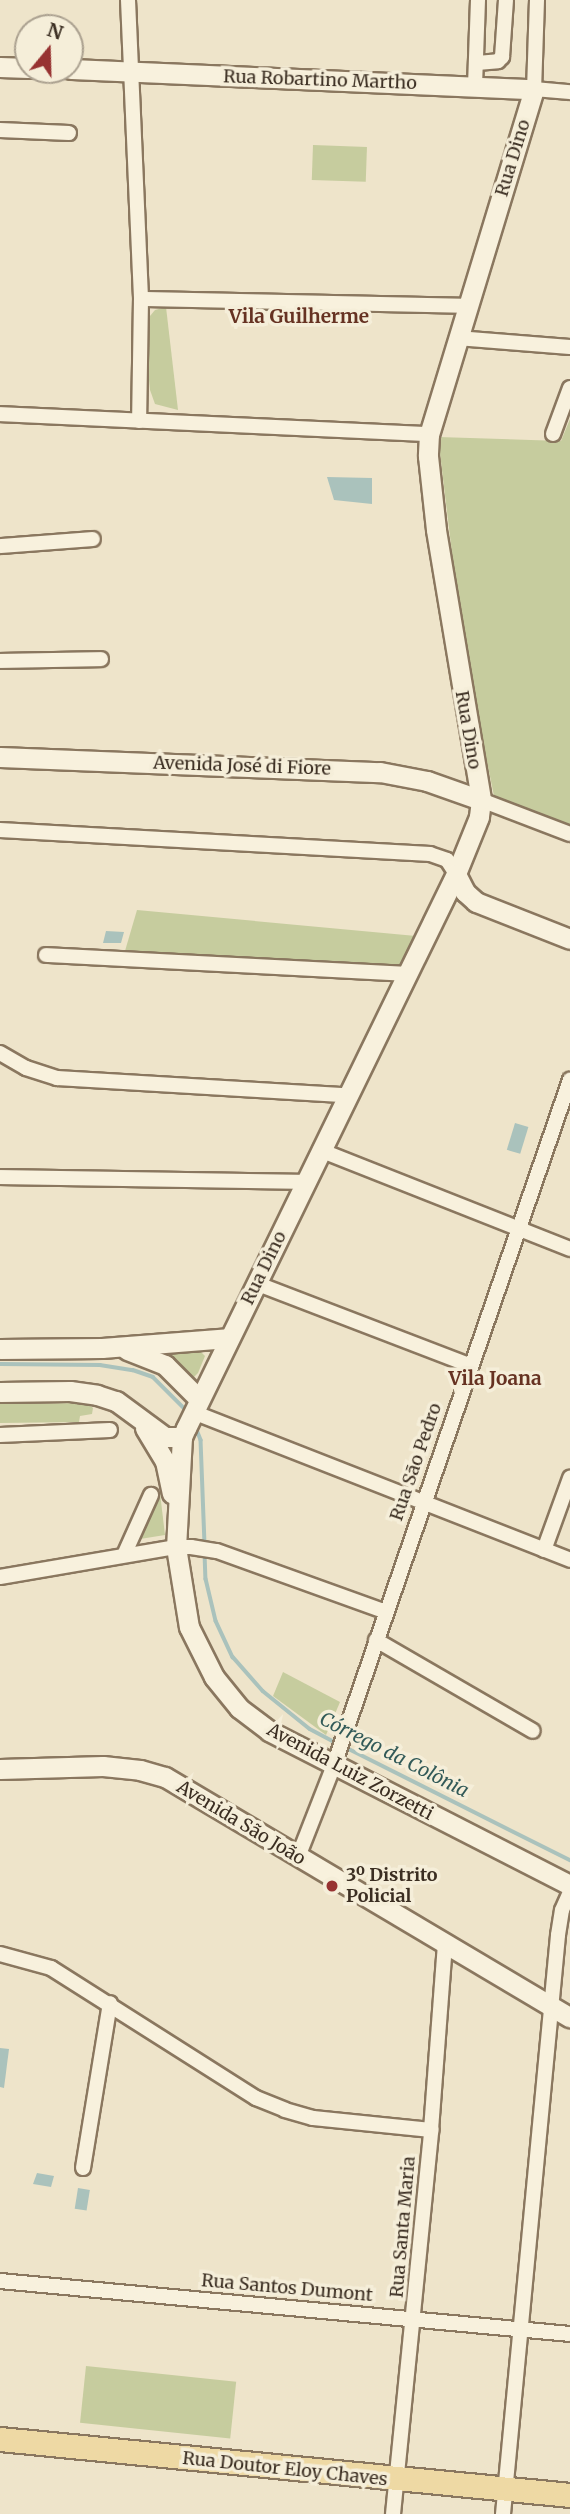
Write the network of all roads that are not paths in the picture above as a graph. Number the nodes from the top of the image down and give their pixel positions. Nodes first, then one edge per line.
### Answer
1 (128, 0) edge
2 (478, 0) edge
3 (506, 0) edge
4 (537, 0) edge
5 (477, 63) junction
6 (84, 69) edge
7 (130, 71) junction
8 (475, 86) junction
9 (534, 89) junction
10 (570, 92) edge
11 (0, 130) edge
12 (69, 133) dead end
13 (141, 299) junction
14 (467, 306) junction
15 (457, 338) junction
16 (570, 347) edge
17 (570, 388) edge
18 (0, 414) edge
19 (139, 421) junction
20 (429, 434) junction
21 (553, 434) dead end
22 (93, 539) dead end
23 (0, 546) edge
24 (101, 659) dead end
25 (0, 661) edge
26 (0, 757) edge
27 (481, 800) junction
28 (0, 830) edge
29 (570, 834) edge
30 (456, 874) junction
31 (570, 939) edge
32 (46, 955) dead end
33 (406, 974) junction
34 (0, 1054) edge
35 (570, 1080) edge
36 (346, 1095) junction
37 (320, 1150) junction
38 (0, 1177) edge
39 (304, 1182) junction
40 (519, 1229) junction
41 (570, 1249) edge
42 (258, 1284) junction
43 (229, 1338) junction
44 (102, 1348) junction
45 (0, 1349) edge
46 (470, 1366) junction
47 (0, 1392) edge
48 (131, 1411) junction
49 (190, 1418) junction
50 (110, 1430) dead end
51 (0, 1435) edge
52 (570, 1478) edge
53 (151, 1495) dead end
54 (422, 1503) junction
55 (177, 1518) junction
56 (184, 1547) junction
57 (544, 1550) junction
58 (124, 1555) junction
59 (570, 1560) edge
60 (0, 1577) edge
61 (386, 1612) junction
62 (376, 1640) junction
63 (533, 1731) dead end
64 (336, 1759) junction
65 (0, 1769) edge
66 (298, 1857) junction
67 (570, 1885) edge
68 (570, 1892) edge
69 (445, 1943) junction
70 (0, 1954) edge
71 (110, 2003) junction
72 (553, 2006) junction
73 (570, 2017) edge
74 (431, 2130) junction
75 (83, 2168) dead end
76 (0, 2280) edge
77 (414, 2319) junction
78 (522, 2330) junction
79 (570, 2334) edge
80 (0, 2439) edge
81 (396, 2480) junction
82 (505, 2490) junction
83 (570, 2495) edge
84 (393, 2514) edge
85 (503, 2514) edge

1 - 7 street
2 - 5 street
3 - 5 street
4 - 9 street, Rua Dino
5 - 8 street
6 - 7 main road, Rua Robartino Martho
7 - 8 main road, Rua Robartino Martho
7 - 13 street
8 - 9 main road, Rua Robartino Martho
9 - 10 street, Rua Robartino Martho
9 - 14 main road, Rua Dino
11 - 12 street
13 - 14 street
13 - 19 street
14 - 15 main road, Rua Dino
15 - 16 street
15 - 20 main road, Rua Dino
17 - 21 street
18 - 19 street
19 - 20 street
20 - 27 main road, Rua Dino
22 - 23 street
24 - 25 street
26 - 27 main road, Avenida José di Fiore
27 - 29 street
27 - 30 main road, Rua Dino
28 - 30 street
30 - 31 main road
30 - 33 main road, Rua Dino
32 - 33 street
33 - 36 main road, Rua Dino
34 - 36 street
35 - 40 street, Rua São Pedro
36 - 37 main road, Rua Dino
37 - 39 main road, Rua Dino
37 - 40 street
38 - 39 street
39 - 42 main road, Rua Dino
40 - 41 street
40 - 46 street, Rua São Pedro
42 - 43 main road, Rua Dino
42 - 46 street
43 - 44 main road
43 - 49 main road, Rua Dino
44 - 45 main road
44 - 49 main road
46 - 54 street, Rua São Pedro
47 - 48 main road
48 - 49 main road
48 - 55 main road
49 - 54 street
49 - 55 main road, Avenida Luiz Zorzetti
50 - 51 street
52 - 57 street
53 - 58 street
54 - 57 street
54 - 61 street, Rua São Pedro
55 - 56 main road, Avenida Luiz Zorzetti
56 - 58 street
56 - 61 street
56 - 64 main road, Avenida Luiz Zorzetti
57 - 59 street
58 - 60 street
61 - 62 street, Rua São Pedro
62 - 63 street
62 - 64 street, Rua São Pedro
64 - 66 street, Rua São Pedro
64 - 67 main road, Avenida Luiz Zorzetti
65 - 66 main road, Avenida São João
66 - 69 main road, Avenida São João
68 - 72 street
69 - 72 main road, Avenida São João
69 - 74 street, Rua Santa Maria
70 - 71 street
71 - 74 street
71 - 75 street
72 - 73 main road, Avenida São João
72 - 78 street
74 - 77 street, Rua Santa Maria
76 - 77 street, Rua Santos Dumont
77 - 78 street, Rua Santos Dumont
77 - 81 street, Rua Santa Maria
78 - 79 street, Rua Santos Dumont
78 - 82 street
80 - 81 main road, Rua Doutor Eloy Chaves
81 - 82 main road, Rua Doutor Eloy Chaves
81 - 84 street, Rua Santa Maria
82 - 83 main road, Rua Doutor Eloy Chaves
82 - 85 street

